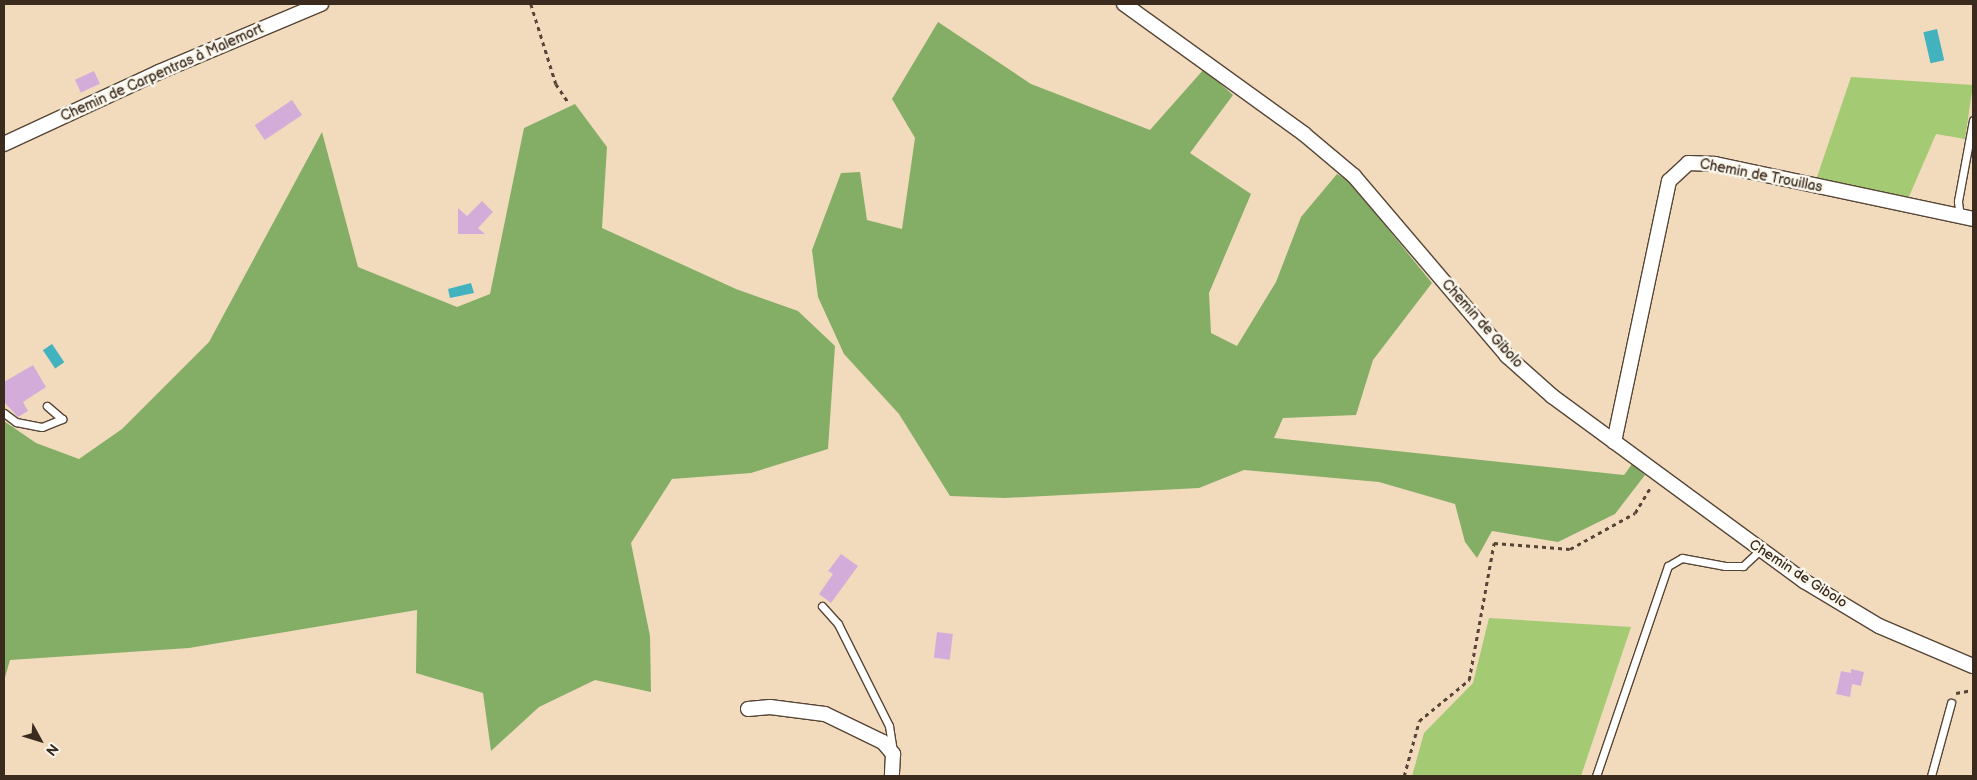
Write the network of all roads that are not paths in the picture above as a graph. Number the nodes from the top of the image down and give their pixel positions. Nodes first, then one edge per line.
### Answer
1 (320, 4) edge
2 (1124, 4) edge
3 (1973, 120) edge
4 (4, 144) edge
5 (1967, 218) edge
6 (47, 406) dead end
7 (4, 413) edge
8 (1614, 442) junction
9 (1760, 550) junction
10 (822, 606) dead end
11 (1973, 666) edge
12 (1951, 703) road end
13 (748, 708) dead end
14 (893, 754) junction
15 (892, 776) edge
16 (1596, 776) edge
17 (1932, 776) edge

1 - 4 street, Chemin de Carpentras à Malemort
2 - 8 street, Chemin de Gibolo
3 - 5 lane
5 - 8 street, Chemin de Trouillas
6 - 7 lane
8 - 9 street, Chemin de Gibolo
9 - 11 street, Chemin de Gibolo
9 - 16 lane
10 - 14 lane
12 - 17 lane
13 - 14 street
14 - 15 street

